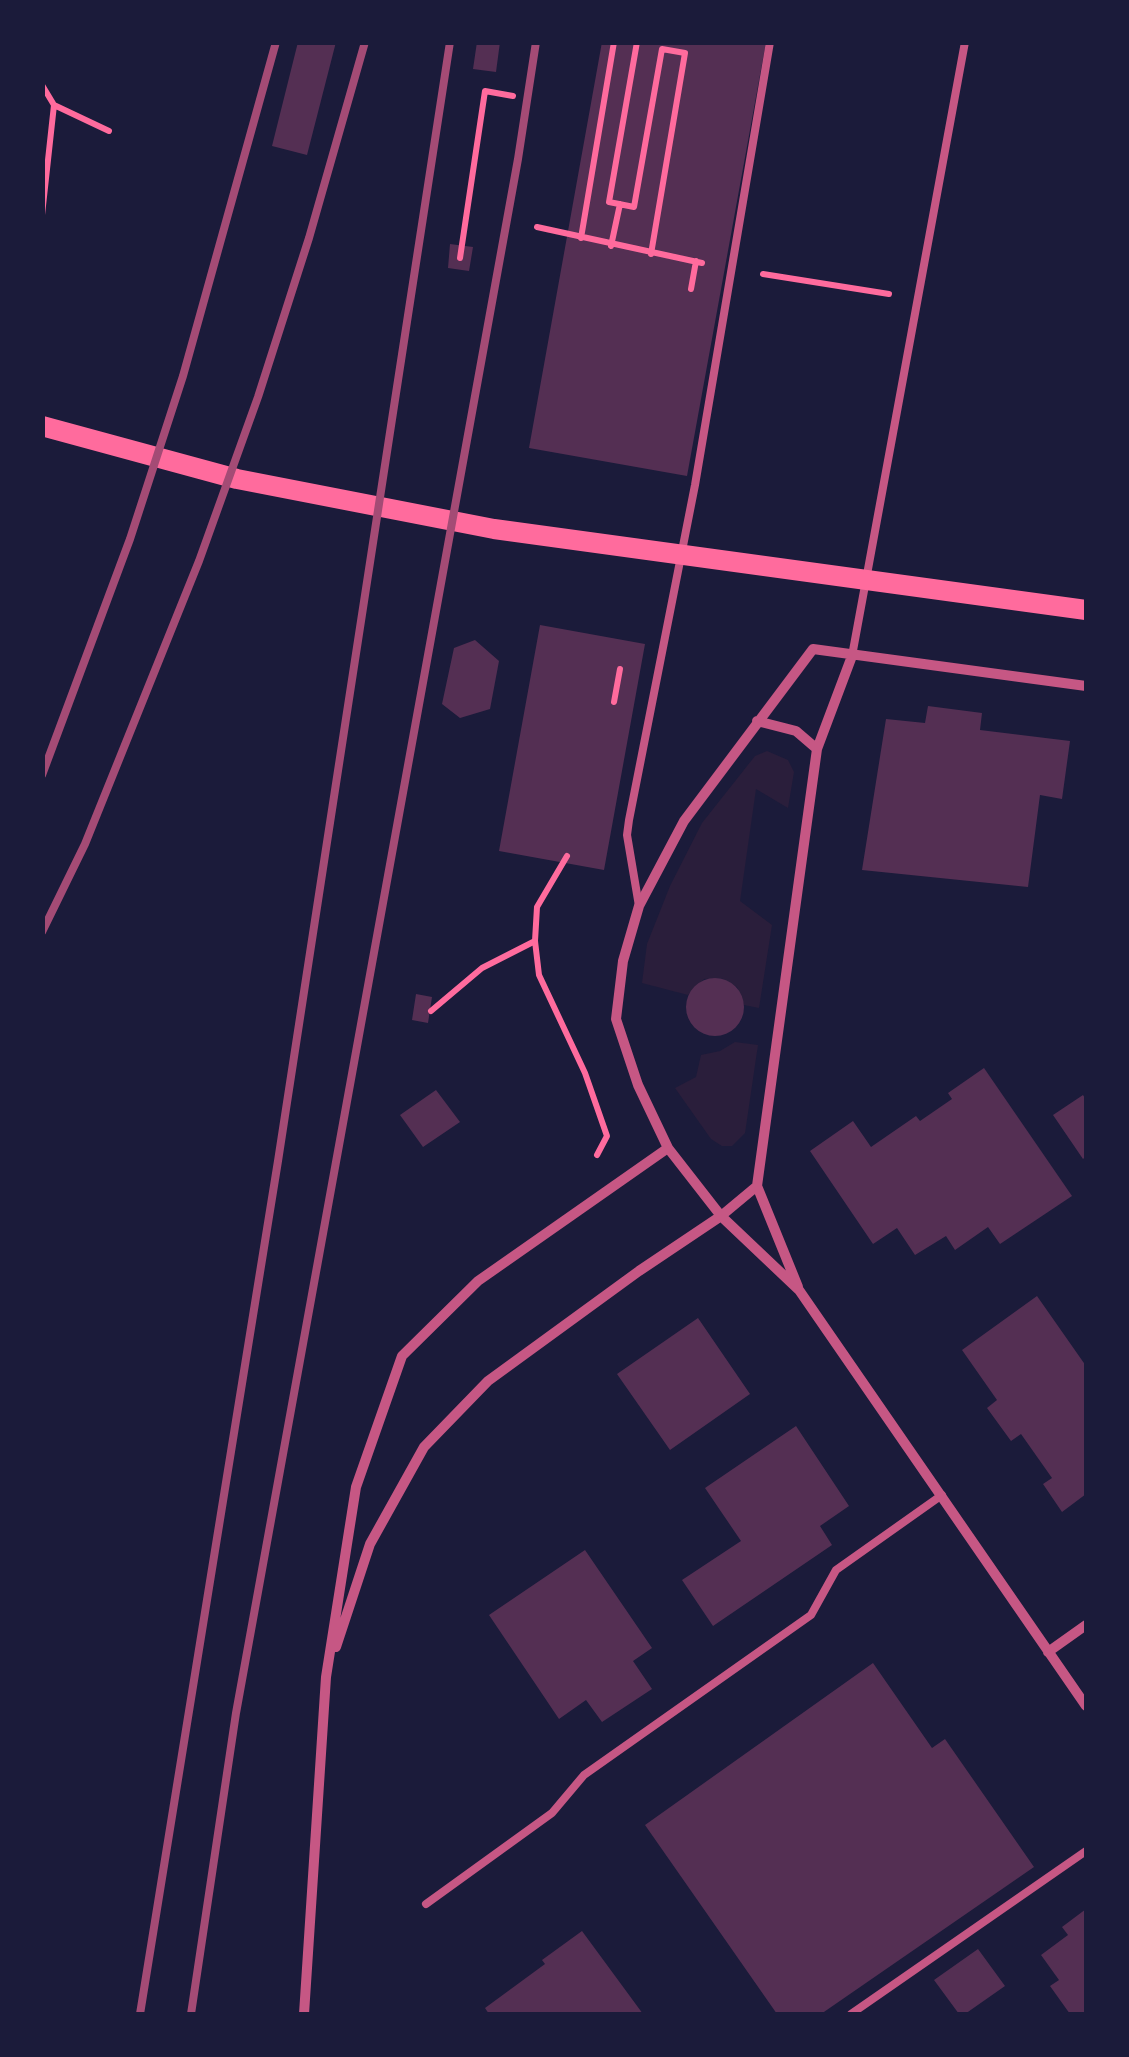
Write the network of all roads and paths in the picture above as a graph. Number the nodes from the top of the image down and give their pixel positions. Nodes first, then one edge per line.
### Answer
1 (614, 42) edge
2 (637, 42) edge
3 (770, 42) edge
4 (965, 42) edge
5 (42, 85) edge
6 (514, 96) dead end
7 (54, 105) junction
8 (109, 131) dead end
9 (620, 204) junction
10 (42, 214) edge
11 (537, 227) dead end
12 (581, 238) junction
13 (611, 246) junction
14 (698, 250) dead end
15 (651, 254) junction
16 (460, 258) dead end
17 (696, 262) junction
18 (732, 268) junction
19 (690, 289) dead end
20 (891, 294) dead end
21 (42, 426) edge
22 (1086, 610) edge
23 (852, 656) junction
24 (620, 669) dead end
25 (1086, 686) edge
26 (614, 702) dead end
27 (757, 721) junction
28 (817, 749) junction
29 (567, 856) dead end
30 (639, 906) junction
31 (535, 941) junction
32 (431, 1011) dead end
33 (668, 1148) junction
34 (757, 1186) junction
35 (593, 1201) junction
36 (721, 1216) junction
37 (800, 1290) junction
38 (942, 1494) junction
39 (1086, 1625) edge
40 (1048, 1652) junction
41 (326, 1677) junction
42 (1086, 1706) edge
43 (1086, 1851) edge
44 (426, 1904) dead end
45 (304, 2014) edge
46 (850, 2014) edge

1 - 12 path
2 - 9 path
3 - 18 lane
4 - 23 lane
5 - 7 path
6 - 16 path
7 - 8 path
7 - 10 path
9 - 13 path
9 - 15 path
11 - 12 path
12 - 13 path
13 - 15 path
14 - 17 path
15 - 17 path
17 - 18 path
17 - 19 path
18 - 20 path
18 - 30 lane
21 - 22 main road
23 - 25 street
23 - 27 street
23 - 28 street
24 - 26 path
27 - 28 street
27 - 30 street
28 - 34 street
29 - 31 path
30 - 33 street
31 - 32 path
31 - 35 path
33 - 35 street
33 - 36 street
34 - 36 street
34 - 37 street
35 - 41 street
36 - 37 street
36 - 41 street
37 - 38 street
38 - 40 street
38 - 44 lane
39 - 40 street
40 - 42 street
41 - 45 street
43 - 46 lane

